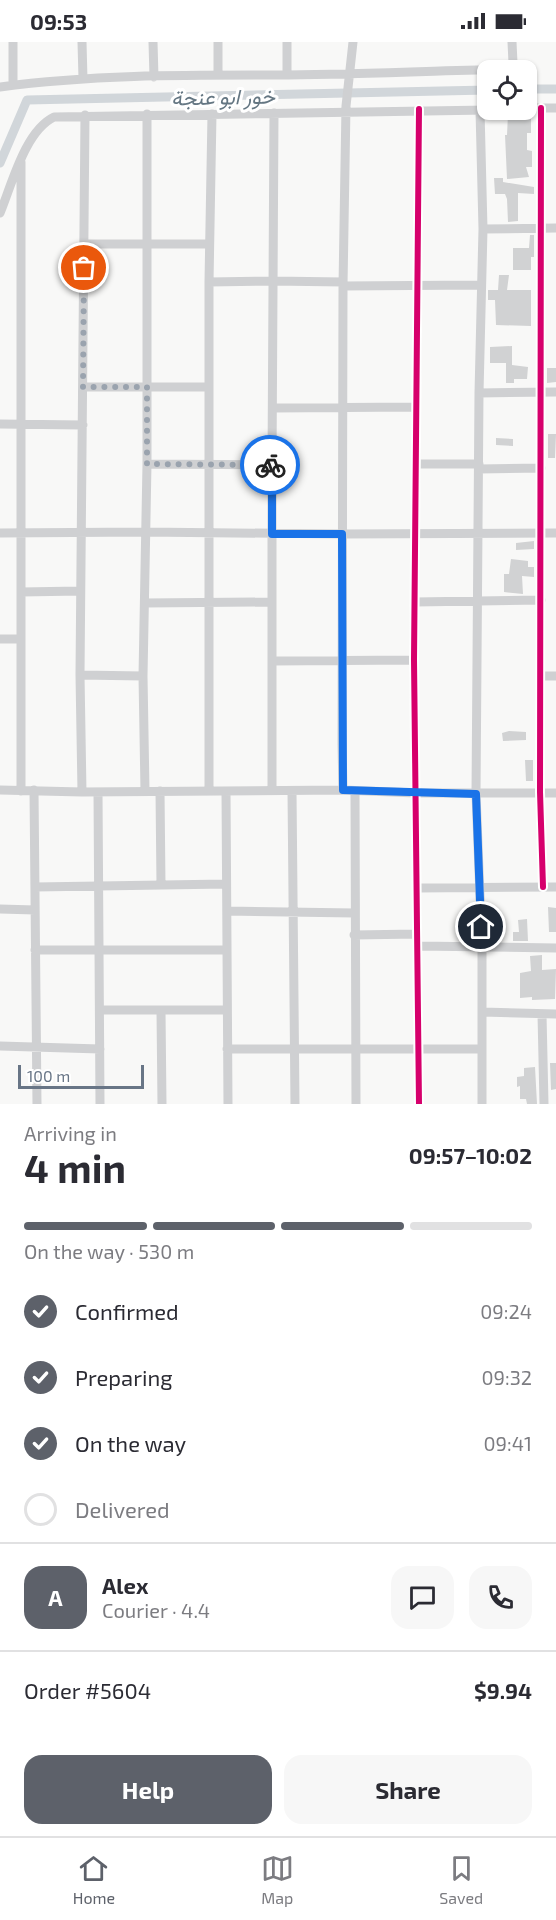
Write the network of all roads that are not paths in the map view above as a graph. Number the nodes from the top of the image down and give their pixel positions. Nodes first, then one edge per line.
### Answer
1 (13, 42) edge
2 (82, 42) edge
3 (153, 42) edge
4 (218, 42) edge
5 (287, 42) edge
6 (353, 42) edge
7 (512, 42) edge
8 (218, 74) junction
9 (287, 75) junction
10 (154, 77) junction
11 (348, 79) junction
12 (83, 80) junction
13 (13, 85) junction
14 (0, 87) edge
15 (537, 108) edge
16 (541, 108) junction
17 (556, 108) edge
18 (346, 109) junction
19 (419, 110) junction
20 (477, 110) edge
21 (274, 113) junction
22 (147, 114) junction
23 (212, 114) junction
24 (84, 115) junction
25 (484, 120) edge
26 (21, 162) junction
27 (0, 213) edge
28 (542, 228) junction
29 (556, 228) edge
30 (483, 229) junction
31 (84, 244) junction
32 (147, 244) junction
33 (209, 244) junction
34 (273, 281) junction
35 (209, 282) junction
36 (343, 284) junction
37 (417, 285) junction
38 (480, 285) junction
39 (83, 387) junction
40 (147, 387) junction
41 (209, 387) junction
42 (541, 392) junction
43 (556, 392) edge
44 (479, 393) junction
45 (416, 407) junction
46 (273, 408) junction
47 (342, 408) junction
48 (0, 424) edge
49 (20, 424) junction
50 (83, 425) junction
51 (147, 464) junction
52 (208, 464) junction
53 (417, 464) junction
54 (272, 465) junction
55 (479, 466) junction
56 (541, 468) junction
57 (82, 532) junction
58 (145, 532) junction
59 (208, 532) junction
60 (541, 532) junction
61 (0, 533) edge
62 (21, 533) junction
63 (416, 533) junction
64 (477, 533) junction
65 (556, 533) edge
66 (272, 534) junction
67 (342, 534) junction
68 (80, 591) junction
69 (21, 592) junction
70 (542, 600) junction
71 (208, 601) junction
72 (271, 602) junction
73 (415, 602) junction
74 (477, 602) junction
75 (145, 603) junction
76 (0, 639) edge
77 (21, 639) junction
78 (342, 660) junction
79 (414, 660) junction
80 (272, 661) junction
81 (80, 675) junction
82 (143, 676) junction
83 (541, 676) junction
84 (556, 676) edge
85 (0, 790) edge
86 (34, 790) junction
87 (272, 790) junction
88 (343, 790) junction
89 (21, 791) junction
90 (146, 791) junction
91 (160, 791) junction
92 (209, 791) junction
93 (226, 791) junction
94 (292, 791) junction
95 (355, 791) junction
96 (82, 792) junction
97 (98, 792) junction
98 (540, 792) junction
99 (416, 793) junction
100 (556, 793) edge
101 (476, 794) junction
102 (226, 884) junction
103 (161, 885) junction
104 (35, 886) junction
105 (99, 886) junction
106 (479, 887) junction
107 (543, 887) junction
108 (556, 887) edge
109 (417, 888) junction
110 (0, 909) edge
111 (35, 910) junction
112 (227, 912) junction
113 (293, 912) junction
114 (354, 913) junction
115 (417, 934) junction
116 (354, 935) junction
117 (418, 946) junction
118 (482, 947) junction
119 (556, 948) edge
120 (36, 950) junction
121 (227, 950) junction
122 (100, 951) junction
123 (99, 1010) junction
124 (227, 1010) junction
125 (162, 1011) junction
126 (482, 1012) junction
127 (542, 1014) junction
128 (556, 1014) edge
129 (0, 1046) edge
130 (36, 1048) junction
131 (294, 1048) junction
132 (356, 1048) junction
133 (100, 1049) junction
134 (227, 1049) junction
135 (482, 1049) junction
136 (418, 1050) junction
137 (37, 1104) edge
138 (100, 1104) edge
139 (162, 1104) edge
140 (228, 1104) edge
141 (295, 1104) edge
142 (356, 1104) edge
143 (419, 1104) edge
144 (482, 1104) edge
145 (544, 1104) edge

1 - 13 street
2 - 12 street
3 - 10 street
4 - 8 street
5 - 9 street
6 - 11 street
7 - 11 street
8 - 9 street
8 - 10 street
9 - 11 street
10 - 12 street
11 - 18 street
12 - 13 street
13 - 14 street
15 - 16 street
16 - 17 street
16 - 28 street
18 - 19 street
18 - 21 street
18 - 36 street
19 - 20 street
19 - 37 street
21 - 23 street
21 - 34 street
22 - 23 street
22 - 24 street
22 - 32 street
23 - 33 street
24 - 26 street
24 - 31 street
25 - 30 street
26 - 27 street
26 - 49 street
28 - 29 street
28 - 30 street
28 - 42 street
30 - 38 street
31 - 32 street
31 - 39 street
32 - 33 street
32 - 40 street
33 - 35 street
34 - 35 street
34 - 36 street
34 - 46 street
35 - 41 street
36 - 37 street
36 - 47 street
37 - 38 street
37 - 45 street
38 - 44 street
39 - 40 street
39 - 50 street
40 - 41 street
40 - 51 street
41 - 52 street
42 - 43 street
42 - 44 street
42 - 56 street
44 - 55 street
45 - 47 street
45 - 53 street
46 - 47 street
46 - 54 street
47 - 67 street
48 - 49 street
49 - 50 street
49 - 62 street
50 - 57 street
51 - 52 street
51 - 58 street
52 - 54 street
52 - 59 street
53 - 55 street
53 - 63 street
54 - 66 street
55 - 56 street
55 - 64 street
56 - 60 street
57 - 58 street
57 - 62 street
57 - 68 street
58 - 59 street
58 - 75 street
59 - 66 street
59 - 71 street
60 - 64 street
60 - 65 street
60 - 70 street
61 - 62 street
62 - 69 street
63 - 64 street
63 - 67 street
63 - 73 street
64 - 74 street
66 - 67 street
66 - 72 street
67 - 78 street
68 - 69 street
68 - 81 street
69 - 77 street
70 - 74 street
70 - 83 street
71 - 72 street
71 - 75 street
71 - 92 street
72 - 80 street
73 - 74 street
73 - 79 street
74 - 101 street
75 - 82 street
76 - 77 street
77 - 89 street
78 - 79 street
78 - 80 street
78 - 88 street
79 - 99 street
80 - 87 street
81 - 82 street
81 - 96 street
82 - 90 street
83 - 84 street
83 - 98 street
85 - 89 street
86 - 89 street
86 - 96 street
86 - 104 street
87 - 93 street
87 - 94 street
88 - 94 street
88 - 95 street
90 - 91 street
90 - 97 street
91 - 92 street
91 - 103 street
92 - 93 street
93 - 102 street
94 - 113 street
95 - 99 street
95 - 114 street
96 - 97 street
97 - 105 street
98 - 100 street
98 - 101 street
98 - 107 street
99 - 101 street
99 - 109 street
101 - 106 street
102 - 103 street
102 - 112 street
103 - 105 street
104 - 105 street
104 - 111 street
105 - 122 street
106 - 107 street
106 - 109 street
106 - 118 street
107 - 108 street
109 - 115 street
110 - 111 street
111 - 120 street
112 - 113 street
112 - 121 street
113 - 114 street
113 - 131 street
114 - 116 street
115 - 116 street
115 - 117 street
116 - 132 street
117 - 118 street
117 - 136 street
118 - 119 street
118 - 126 street
120 - 122 street
120 - 130 street
121 - 122 street
121 - 124 street
122 - 123 street
123 - 125 street
123 - 133 street
124 - 125 street
124 - 134 street
125 - 139 street
126 - 127 street
126 - 135 street
127 - 128 street
127 - 145 street
129 - 130 street
130 - 133 street
130 - 137 street
131 - 132 street
131 - 134 street
131 - 141 street
132 - 136 street
132 - 142 street
133 - 138 street
134 - 140 street
135 - 136 street
135 - 144 street
136 - 143 street

